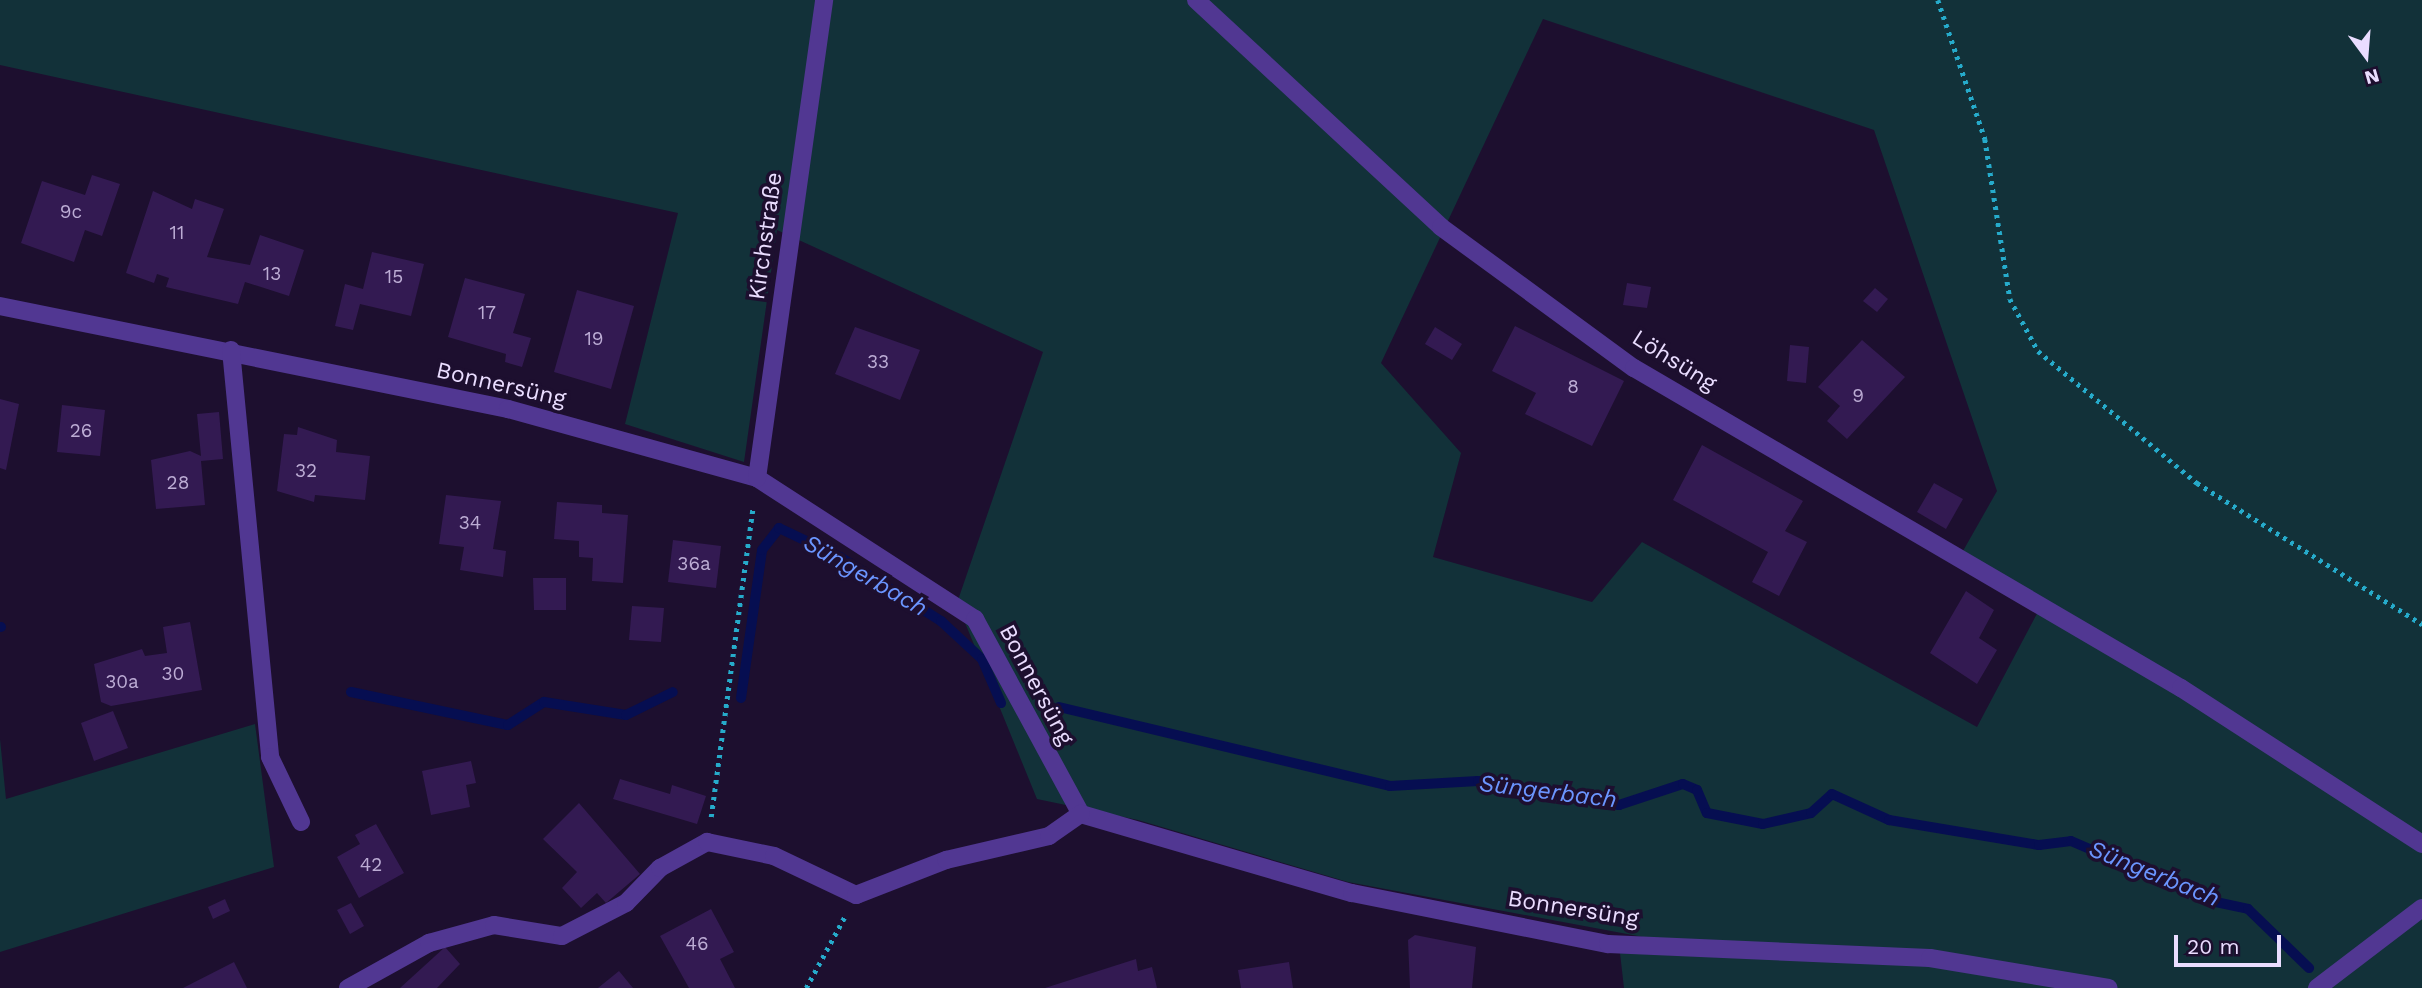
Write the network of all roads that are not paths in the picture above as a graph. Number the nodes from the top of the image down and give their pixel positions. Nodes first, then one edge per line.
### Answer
1 (824, 0) edge
2 (1196, 0) edge
3 (0, 306) edge
4 (231, 350) junction
5 (757, 478) junction
6 (1082, 814) junction
7 (302, 822) dead end
8 (2422, 844) edge
9 (2422, 908) edge
10 (348, 988) edge
11 (2109, 988) edge
12 (2317, 988) edge

1 - 5 street, Kirchstraße
2 - 8 street, Löhsüng
3 - 4 street, Bonnersüng
4 - 5 street, Bonnersüng
4 - 7 street
5 - 6 street, Bonnersüng
6 - 10 street
6 - 11 street, Bonnersüng
9 - 12 street

